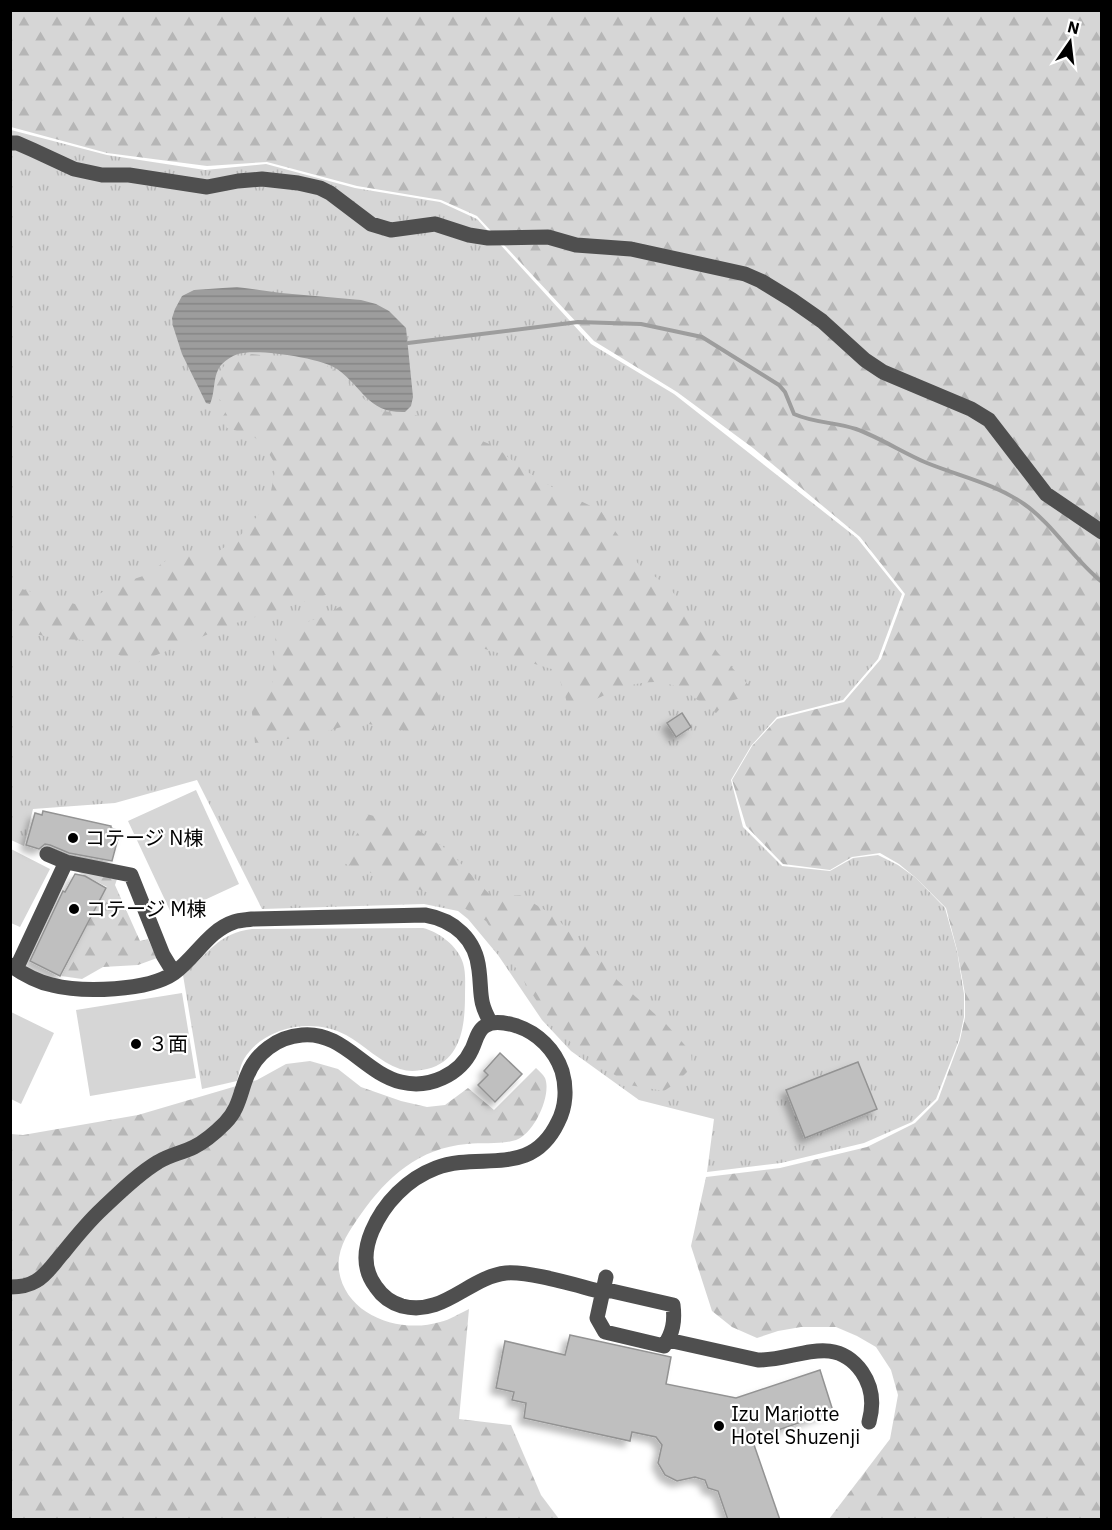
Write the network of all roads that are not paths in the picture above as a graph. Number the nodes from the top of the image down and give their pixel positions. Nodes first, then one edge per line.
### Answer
1 (10, 143) edge
2 (1101, 532) edge
3 (47, 855) dead end
4 (66, 862) junction
5 (13, 967) edge
6 (174, 973) junction
7 (491, 1023) junction
8 (604, 1286) junction
9 (10, 1287) edge
10 (668, 1340) junction
11 (869, 1422) dead end

1 - 2 street
3 - 4 street
4 - 5 street
4 - 6 street
5 - 6 street
6 - 7 street
7 - 8 street
7 - 9 street
8 - 10 street
8 - 10 street
10 - 11 street

